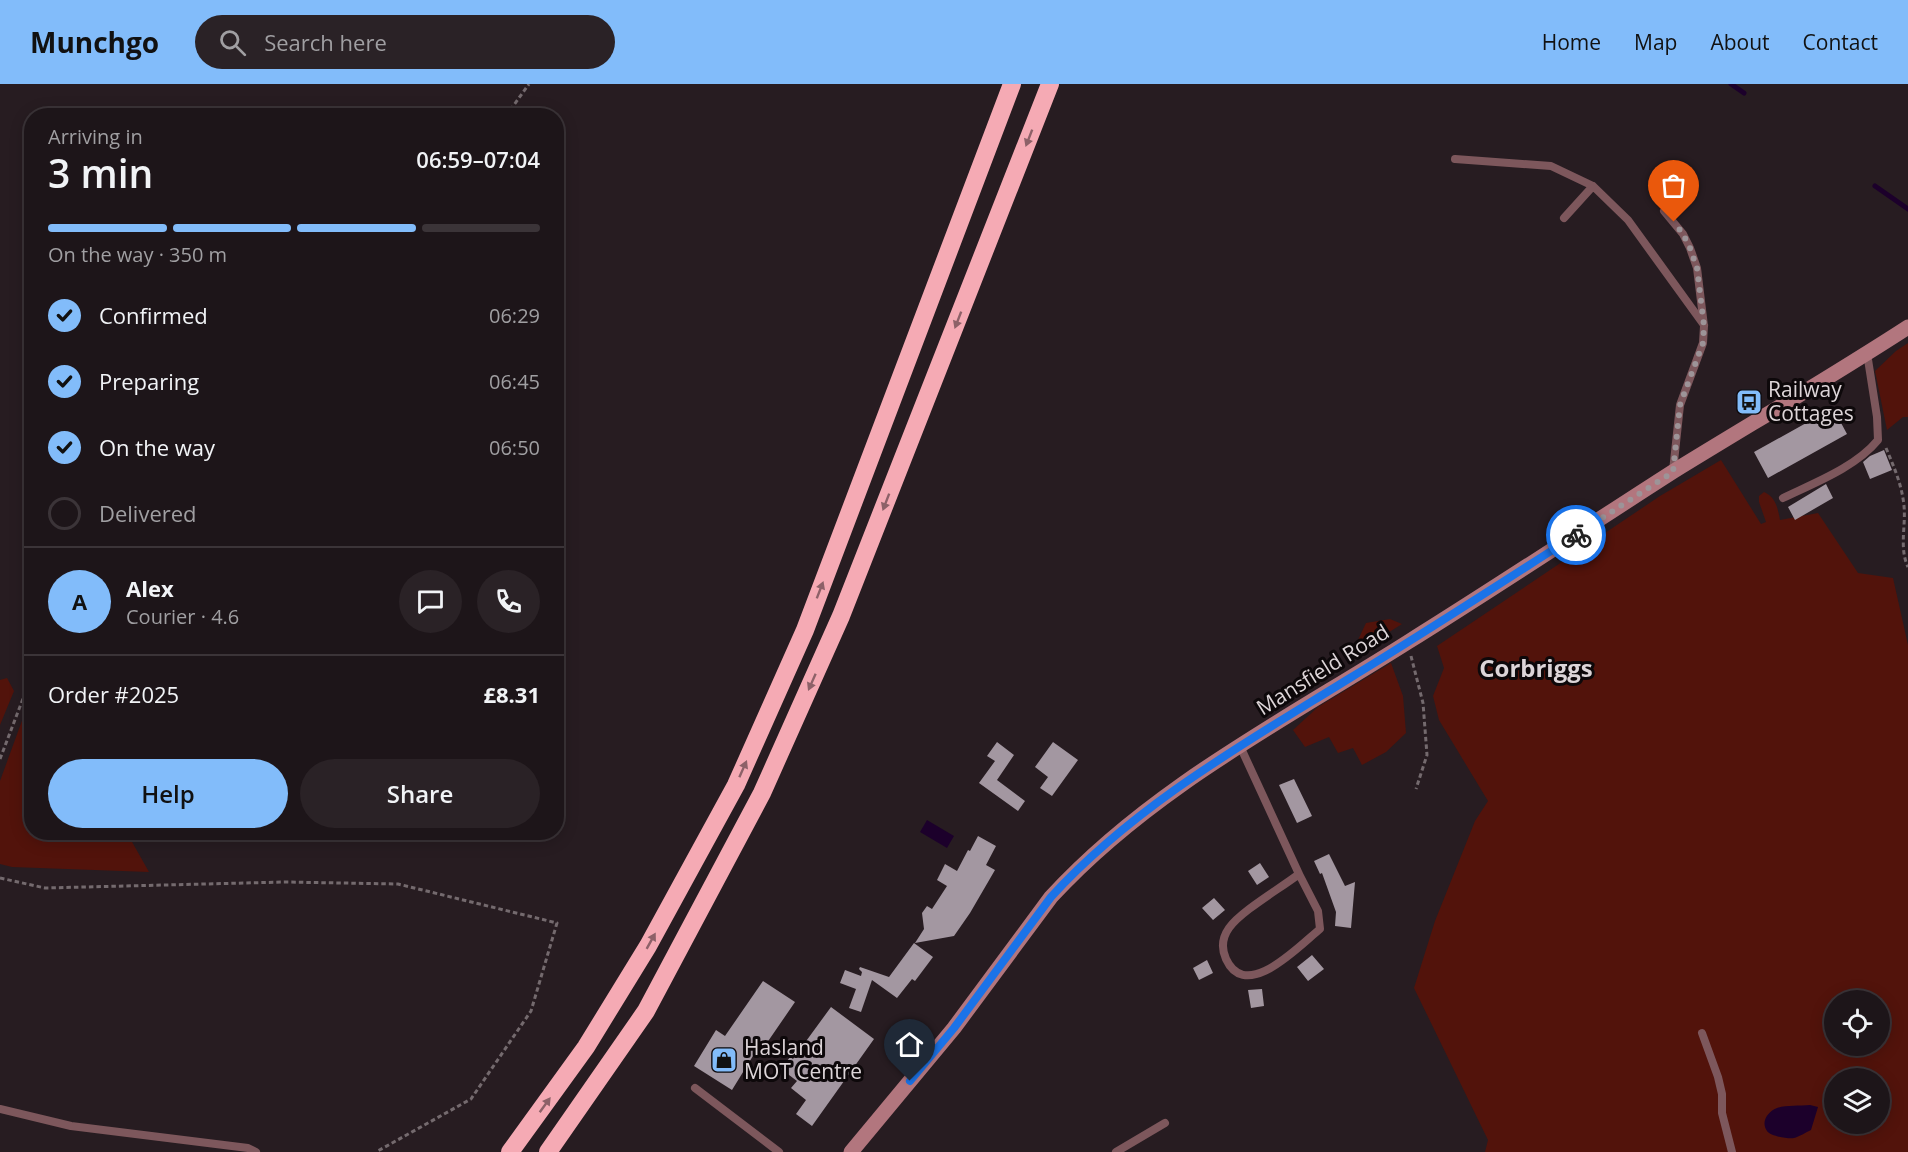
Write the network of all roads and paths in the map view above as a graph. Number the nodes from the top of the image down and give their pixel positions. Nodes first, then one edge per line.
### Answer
1 (529, 84) edge
2 (1012, 84) edge
3 (1050, 84) edge
4 (512, 108) edge
5 (1455, 159) dead end
6 (1593, 186) junction
7 (1664, 210) dead end
8 (1564, 218) dead end
9 (1704, 326) junction
10 (1908, 327) edge
11 (1867, 353) junction
12 (1885, 445) dead end
13 (1673, 472) junction
14 (1783, 498) dead end
15 (1908, 567) edge
16 (1408, 643) junction
17 (24, 696) edge
18 (1240, 746) junction
19 (0, 759) edge
20 (1416, 789) dead end
21 (1299, 874) junction
22 (0, 878) edge
23 (1702, 1033) dead end
24 (695, 1088) dead end
25 (0, 1109) edge
26 (1165, 1123) dead end
27 (256, 1152) edge
28 (376, 1152) edge
29 (510, 1152) edge
30 (548, 1152) edge
31 (779, 1152) edge
32 (851, 1152) edge
33 (1116, 1152) edge
34 (1732, 1152) edge

1 - 4 path
29 -> 2 highway
3 -> 30 highway
5 - 6 lane
6 - 8 lane
6 - 9 lane
7 - 9 lane
9 - 13 lane
10 - 11 main road, Mansfield Road
11 - 13 main road, Mansfield Road
11 - 14 lane
12 - 15 path
13 - 16 main road, Mansfield Road
16 - 18 main road, Mansfield Road
16 - 20 path
17 - 19 path
18 - 21 lane
18 - 32 main road, Mansfield Road
21 - 21 lane
22 - 28 path
23 - 34 lane
24 - 31 lane
25 - 27 lane
26 - 33 lane

